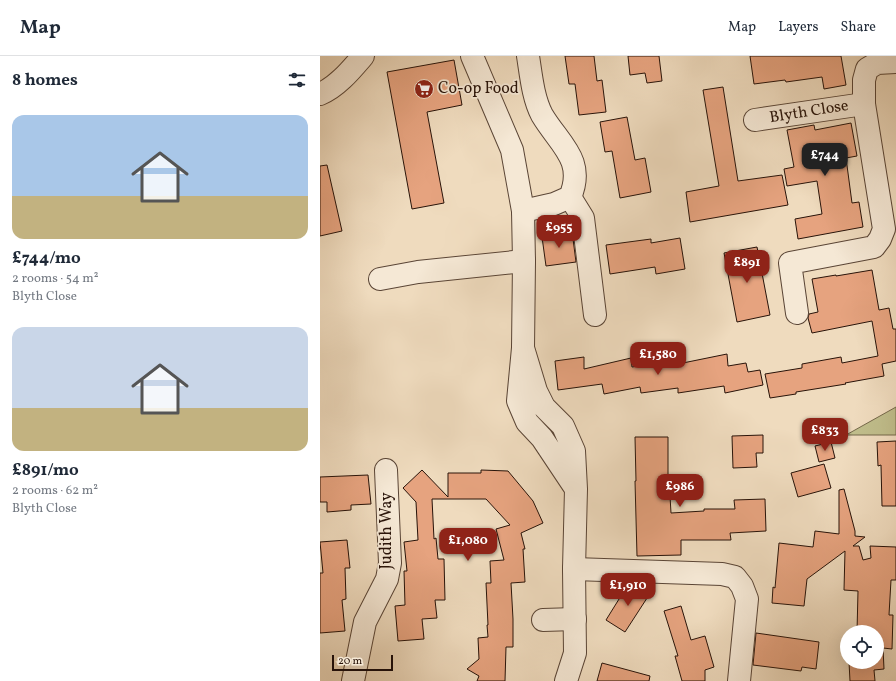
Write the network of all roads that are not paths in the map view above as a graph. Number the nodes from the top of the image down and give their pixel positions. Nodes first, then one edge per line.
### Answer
1 (363, 56) edge
2 (472, 56) edge
3 (528, 56) edge
4 (896, 62) edge
5 (320, 94) edge
6 (864, 104) junction
7 (755, 120) dead end
8 (570, 197) junction
9 (523, 211) junction
10 (524, 261) junction
11 (380, 279) dead end
12 (797, 313) dead end
13 (595, 315) dead end
14 (386, 470) dead end
15 (574, 569) junction
16 (575, 619) junction
17 (543, 620) dead end
18 (353, 681) edge
19 (566, 681) edge
20 (739, 681) edge

1 - 5 street
2 - 9 street
3 - 8 street
4 - 6 street, Blyth Close
6 - 7 street, Blyth Close
6 - 12 street, Blyth Close
8 - 9 street
8 - 13 street
9 - 10 street
10 - 11 street
10 - 15 street
14 - 18 street, Judith Way
15 - 16 street
15 - 20 street
16 - 17 street
16 - 19 street

